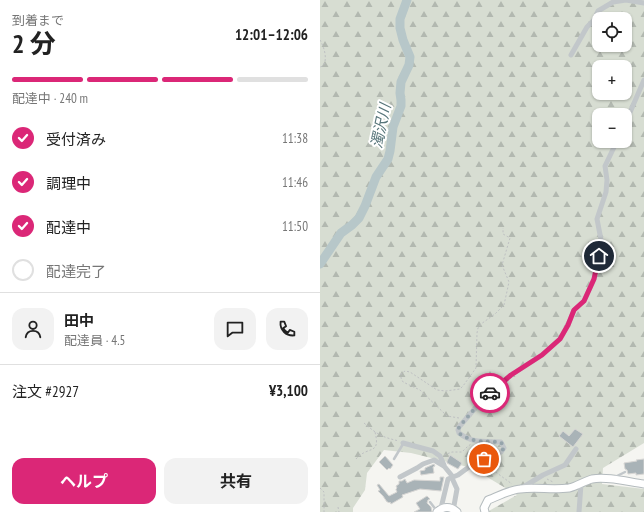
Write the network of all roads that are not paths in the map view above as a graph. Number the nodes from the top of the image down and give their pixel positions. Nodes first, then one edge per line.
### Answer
1 (644, 3) edge
2 (571, 54) dead end
3 (644, 80) edge
4 (632, 108) edge
5 (614, 148) edge
6 (404, 442) joint
7 (576, 449) dead end
8 (394, 459) dead end
9 (444, 466) junction
10 (625, 472) dead end
11 (400, 477) dead end
12 (452, 477) junction
13 (614, 480) junction
14 (581, 484) junction
15 (644, 484) edge
16 (519, 489) junction
17 (430, 502) dead end
18 (438, 510) edge
19 (454, 511) edge
20 (485, 512) edge
21 (579, 512) edge

1 - 2 street
3 - 4 street
5 - 12 street
6 - 8 lane
6 - 9 street
7 - 16 street
9 - 11 street
9 - 12 street
10 - 13 lane
12 - 18 street
12 - 19 street
13 - 14 street
13 - 15 street
14 - 16 street
14 - 21 street
16 - 20 street
17 - 18 lane
18 - 19 street

